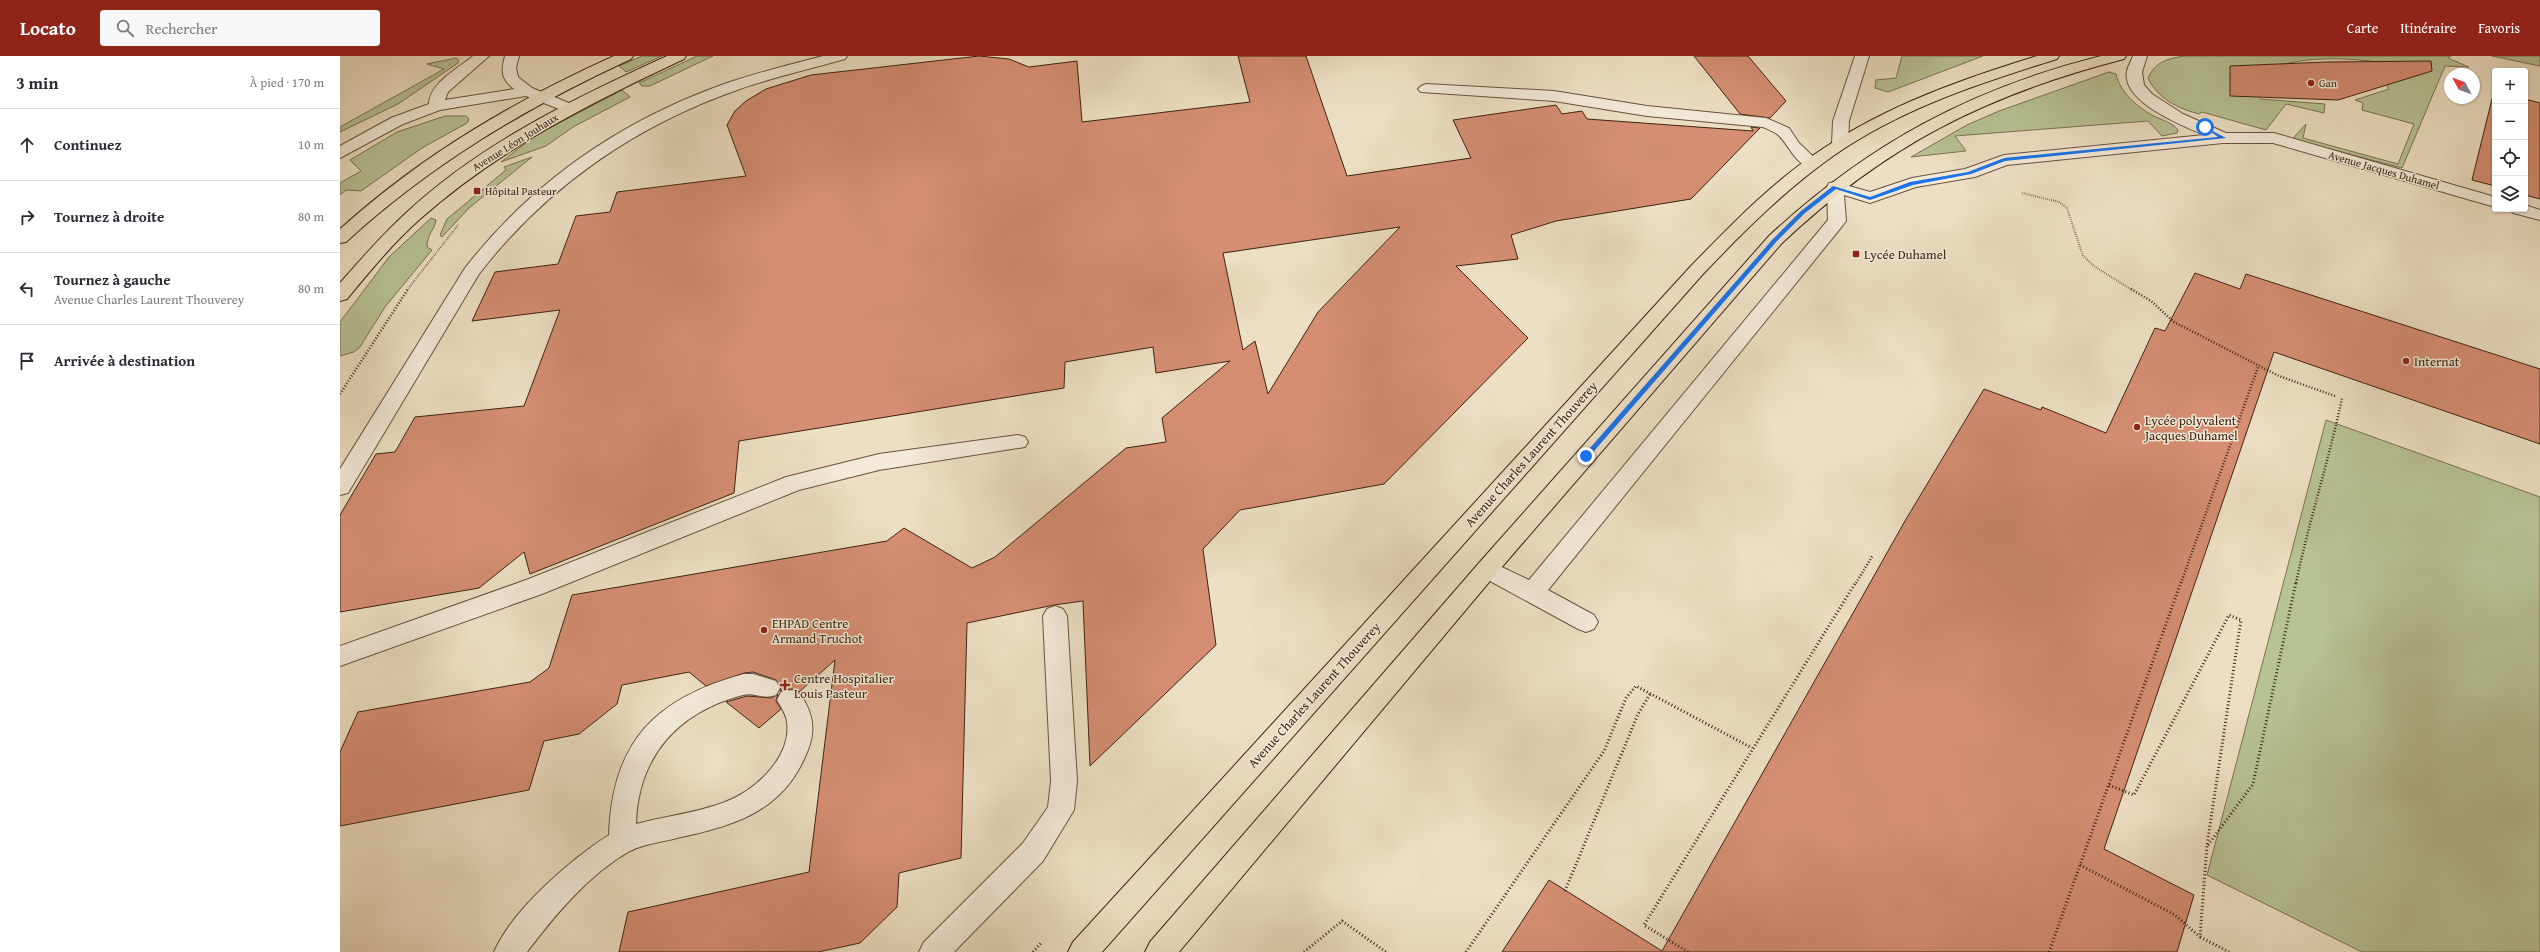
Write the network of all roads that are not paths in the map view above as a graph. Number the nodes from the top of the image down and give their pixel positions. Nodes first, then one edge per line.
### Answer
1 (482, 56) edge
2 (512, 56) edge
3 (626, 56) edge
4 (679, 56) edge
5 (840, 56) edge
6 (1862, 56) edge
7 (2052, 56) edge
8 (2119, 56) edge
9 (2140, 56) edge
10 (1426, 90) dead end
11 (533, 94) junction
12 (437, 106) junction
13 (569, 108) junction
14 (2223, 138) junction
15 (1840, 144) junction
16 (340, 153) edge
17 (1813, 164) junction
18 (1835, 187) junction
19 (2492, 201) edge
20 (2528, 212) edge
21 (2540, 215) edge
22 (340, 238) edge
23 (340, 295) edge
24 (1018, 442) dead end
25 (340, 487) edge
26 (1487, 569) junction
27 (1532, 593) junction
28 (1055, 616) dead end
29 (1586, 622) dead end
30 (340, 656) edge
31 (767, 688) dead end
32 (790, 700) dead end
33 (622, 841) junction
34 (509, 952) edge
35 (934, 952) edge
36 (1083, 952) edge
37 (1160, 952) edge

1 - 12 street
2 - 11 street
3 - 11 main road
4 - 13 main road, Avenue Léon Jouhaux
5 - 25 street
6 - 15 street
7 - 15 main road, Avenue Charles Laurent Thouverey
8 - 18 main road
9 - 14 street
10 - 17 street
11 - 12 street
11 - 13 street
11 - 22 main road
12 - 16 street
13 - 23 main road, Avenue Léon Jouhaux
14 - 18 street, Avenue Jacques Duhamel
14 - 19 street, Avenue Jacques Duhamel
15 - 17 main road, Avenue Charles Laurent Thouverey
17 - 36 main road, Avenue Charles Laurent Thouverey
18 - 26 main road
18 - 27 street
20 - 21 street
24 - 30 street
26 - 27 street
26 - 37 main road
27 - 29 street
28 - 35 street
31 - 33 street
32 - 33 street
33 - 34 street

